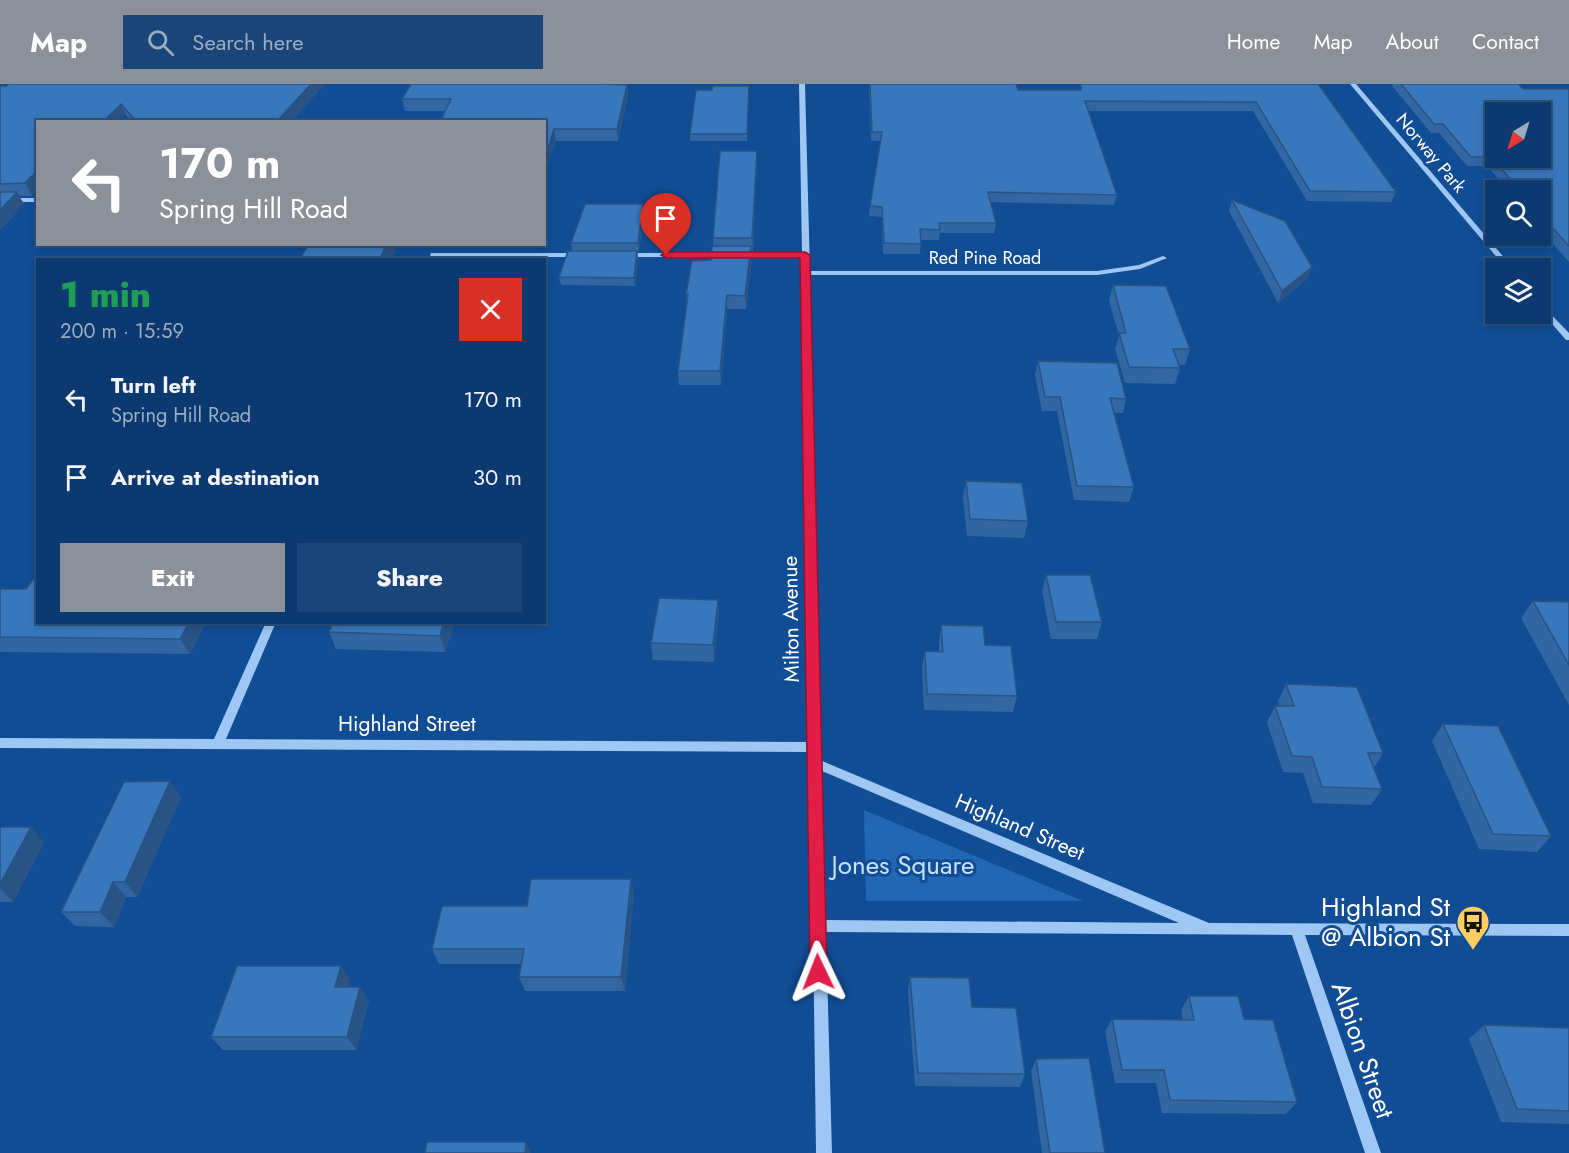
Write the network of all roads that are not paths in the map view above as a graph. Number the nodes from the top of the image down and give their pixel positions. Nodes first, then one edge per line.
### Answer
1 (802, 84) edge
2 (1353, 84) edge
3 (0, 200) edge
4 (36, 200) edge
5 (590, 255) edge
6 (614, 255) edge
7 (805, 255) junction
8 (433, 258) edge
9 (1163, 258) dead end
10 (1501, 258) edge
11 (805, 273) junction
12 (1551, 318) edge
13 (1569, 338) edge
14 (270, 624) edge
15 (0, 743) edge
16 (218, 744) junction
17 (814, 747) junction
18 (814, 764) junction
19 (817, 926) junction
20 (1209, 929) junction
21 (1296, 929) junction
22 (1569, 930) edge
23 (824, 1153) edge
24 (1373, 1153) edge

1 - 7 street, Milton Avenue
2 - 10 street, Norway Park
3 - 4 street
5 - 8 street
6 - 7 street
7 - 11 street, Milton Avenue
9 - 11 street, Red Pine Road
11 - 17 street, Milton Avenue
12 - 13 street
14 - 16 street
15 - 16 street, Highland Street
16 - 17 street, Highland Street
17 - 18 street, Milton Avenue
18 - 19 street, Milton Avenue
18 - 20 street, Highland Street
19 - 20 street, Highland Street
19 - 23 street, Milton Avenue
20 - 21 street, Highland Street
21 - 22 street, Highland Street
21 - 24 street, Albion Street

